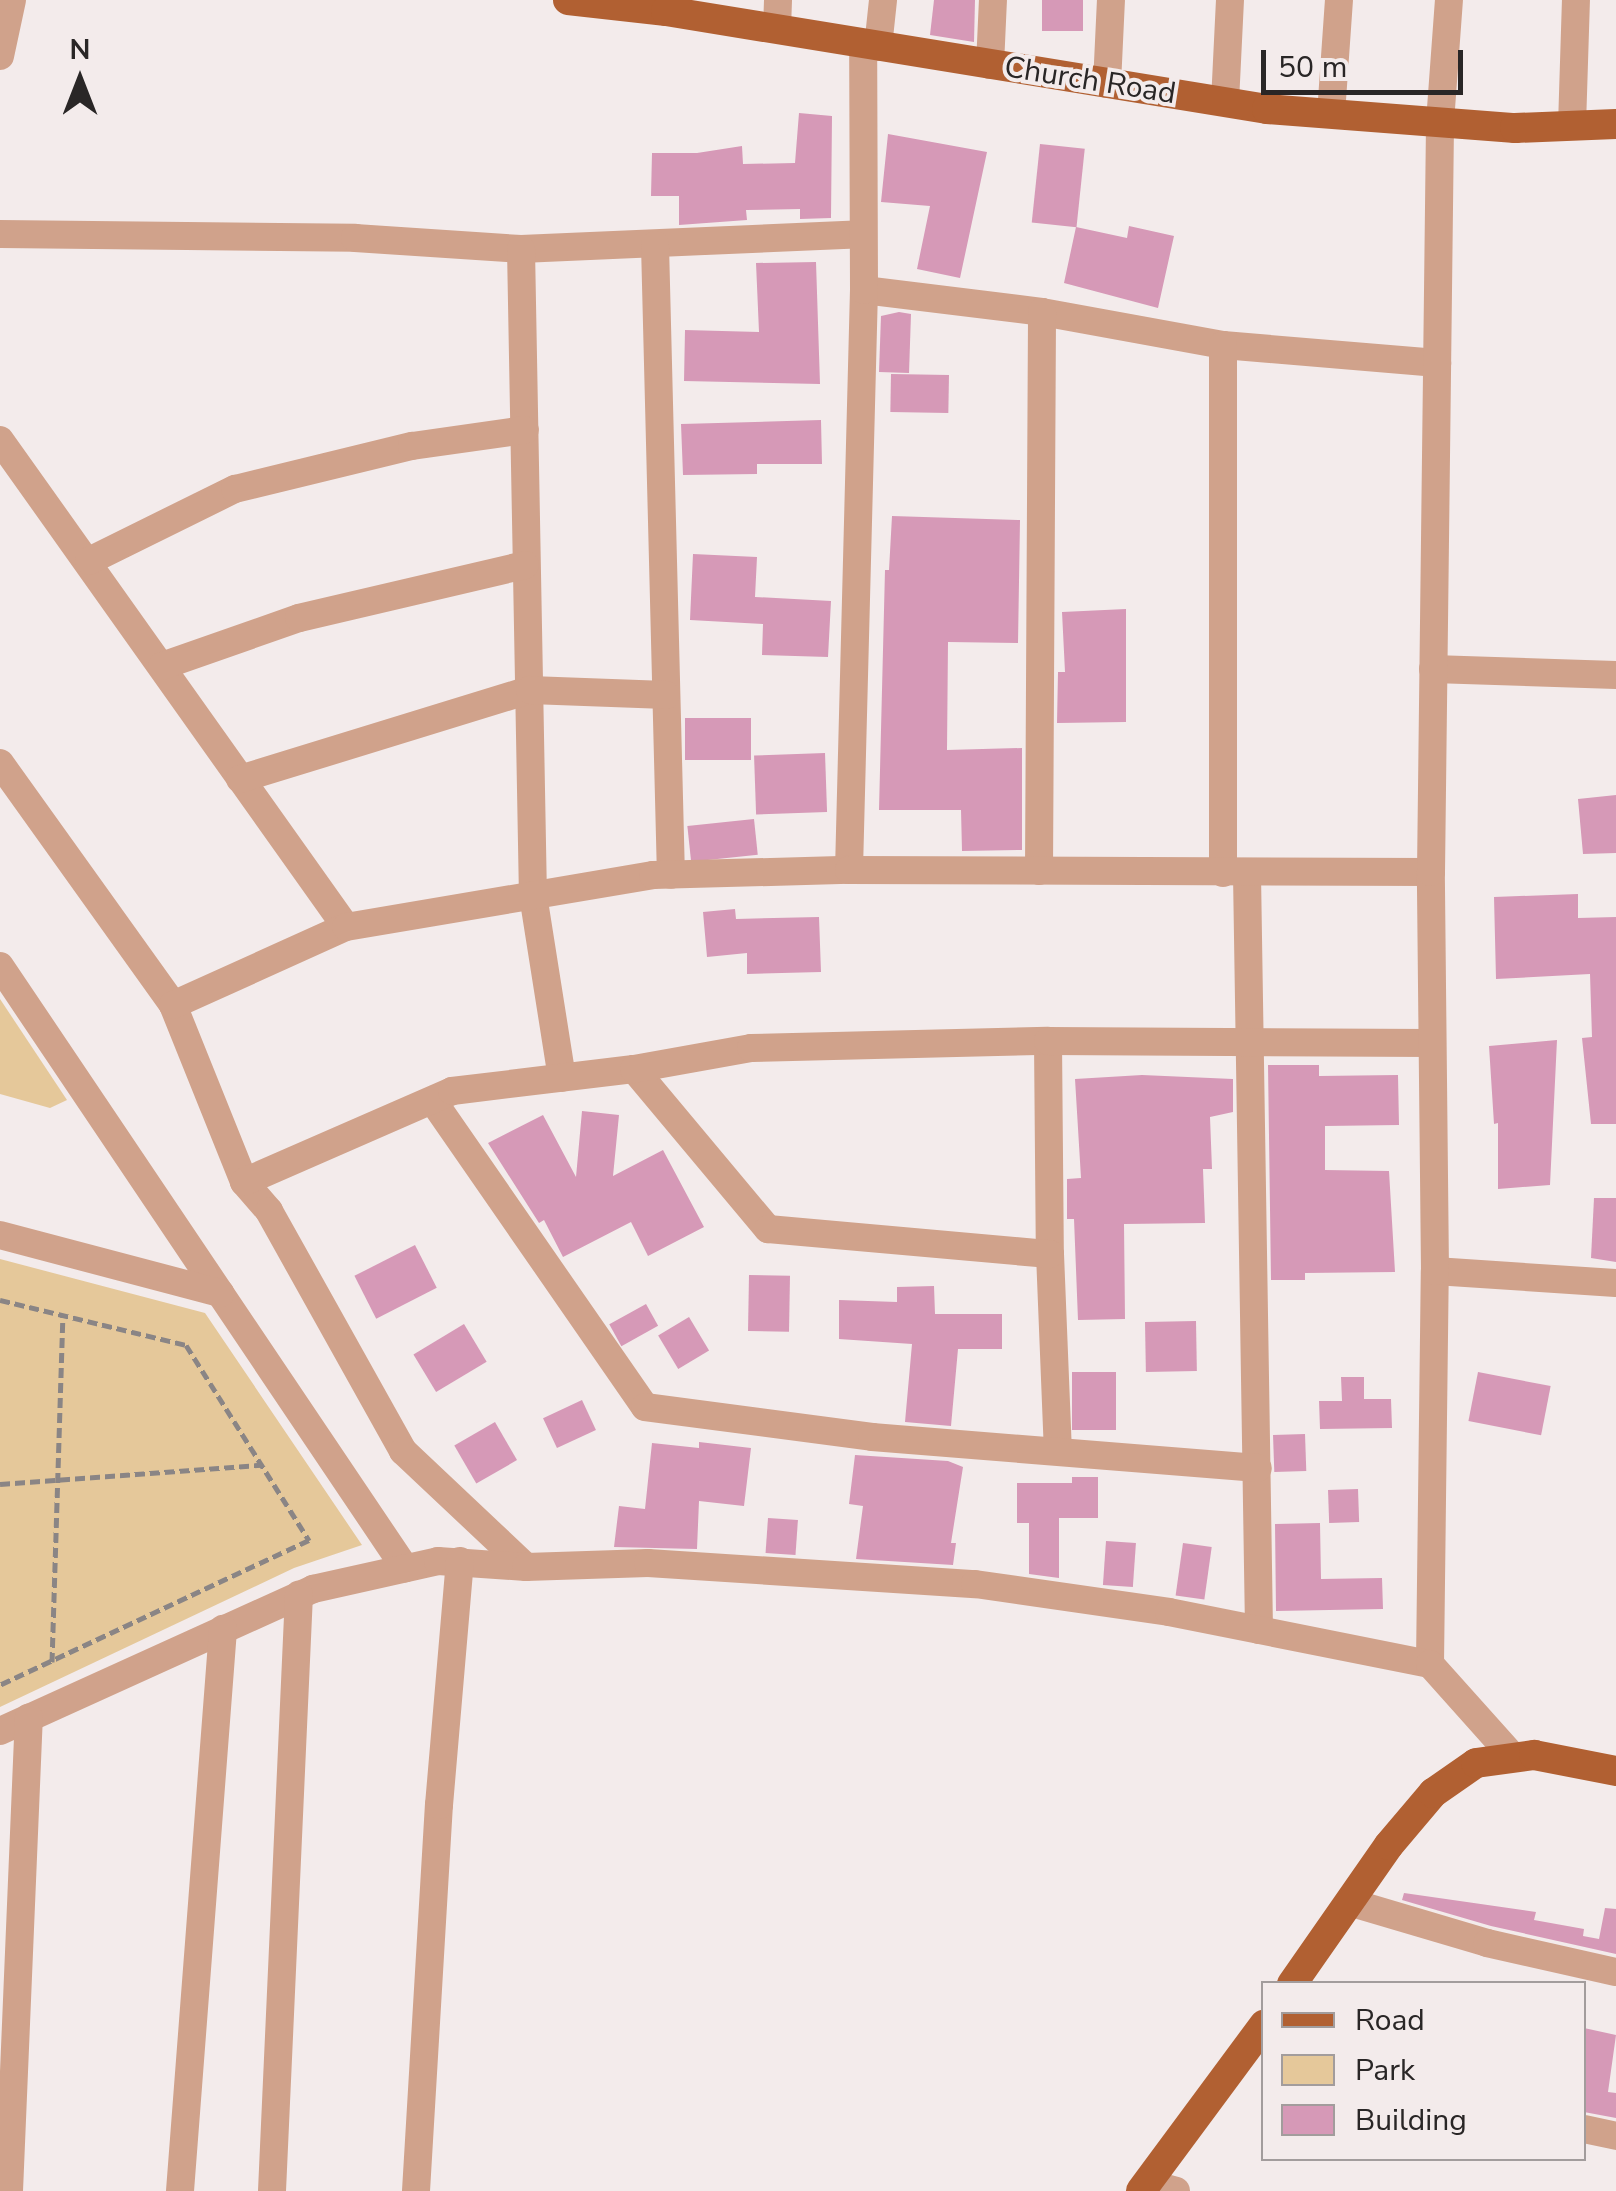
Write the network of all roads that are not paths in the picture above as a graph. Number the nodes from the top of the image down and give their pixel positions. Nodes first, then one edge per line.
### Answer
1 (12, 0) edge
2 (568, 0) edge
3 (882, 0) edge
4 (994, 0) edge
5 (1111, 0) edge
6 (1230, 0) edge
7 (1339, 0) edge
8 (1449, 0) edge
9 (1576, 0) edge
10 (642, 4) edge
11 (778, 15) edge
12 (871, 45) junction
13 (0, 56) edge
14 (990, 65) junction
15 (1108, 84) junction
16 (1225, 102) junction
17 (1331, 114) junction
18 (1440, 122) junction
19 (1616, 124) edge
20 (1572, 126) junction
21 (0, 234) edge
22 (862, 234) junction
23 (654, 245) junction
24 (520, 250) junction
25 (864, 290) junction
26 (1042, 312) junction
27 (1222, 346) junction
28 (1437, 363) junction
29 (524, 430) junction
30 (0, 440) edge
31 (89, 561) junction
32 (524, 564) junction
33 (162, 666) junction
34 (1434, 669) junction
35 (1616, 675) edge
36 (530, 690) junction
37 (666, 695) junction
38 (0, 763) edge
39 (240, 779) junction
40 (849, 870) junction
41 (1039, 871) junction
42 (1431, 872) junction
43 (1235, 874) junction
44 (671, 875) junction
45 (533, 896) junction
46 (346, 926) junction
47 (0, 966) edge
48 (173, 1004) junction
49 (1048, 1041) junction
50 (1432, 1043) junction
51 (1250, 1044) junction
52 (634, 1070) junction
53 (562, 1078) junction
54 (433, 1100) junction
55 (244, 1182) junction
56 (0, 1235) edge
57 (1050, 1254) junction
58 (1435, 1272) junction
59 (1616, 1284) edge
60 (220, 1293) junction
61 (1058, 1449) junction
62 (1258, 1468) junction
63 (460, 1561) junction
64 (526, 1567) junction
65 (406, 1568) junction
66 (299, 1595) junction
67 (223, 1629) junction
68 (1259, 1630) junction
69 (1430, 1664) junction
70 (29, 1717) junction
71 (0, 1731) edge
72 (1514, 1758) junction
73 (1616, 1772) edge
74 (1348, 1902) junction
75 (1616, 1972) edge
76 (1294, 1981) edge
77 (1255, 2054) edge
78 (1586, 2129) edge
79 (1616, 2136) edge
80 (1155, 2188) edge
81 (9, 2191) edge
82 (180, 2191) edge
83 (272, 2191) edge
84 (416, 2191) edge

1 - 13 street
2 - 10 main road, Church Road
3 - 12 street
4 - 14 street
5 - 15 street
6 - 16 street
7 - 17 street
8 - 18 street
9 - 20 street
10 - 11 main road, Church Road
11 - 12 main road, Church Road
12 - 14 main road, Church Road
12 - 22 street
14 - 15 main road, Church Road
15 - 16 main road, Church Road
16 - 17 main road, Church Road
17 - 18 main road, Church Road
18 - 20 main road, Church Road
18 - 28 street
19 - 20 main road, Church Road
21 - 24 street
22 - 23 street
22 - 25 street
23 - 24 street
23 - 37 street
24 - 29 street
25 - 26 street
25 - 40 street
26 - 27 street
26 - 41 street
27 - 28 street
27 - 43 street
28 - 34 street
29 - 31 street
29 - 32 street
30 - 31 street
31 - 33 street
32 - 33 street
32 - 36 street
33 - 39 street
34 - 35 street
34 - 42 street
36 - 37 street
36 - 39 street
36 - 45 street
37 - 44 street
38 - 48 street
39 - 46 street
40 - 41 street
40 - 44 street
41 - 43 street
42 - 43 street
42 - 50 street
43 - 51 street
44 - 45 street
45 - 46 street
45 - 53 street
46 - 48 street
47 - 60 street
48 - 55 street
49 - 51 street
49 - 52 street
49 - 57 street
50 - 51 street
50 - 58 street
51 - 62 street
52 - 53 street
52 - 57 street
53 - 54 street
54 - 55 street
54 - 61 street
55 - 64 street
56 - 60 street
57 - 61 street
58 - 59 street
58 - 69 street
60 - 65 street
61 - 62 street
62 - 68 street
63 - 64 street
63 - 65 street
63 - 84 street
64 - 68 street
65 - 66 street
66 - 67 street
66 - 83 street
67 - 70 street
67 - 82 street
68 - 69 street
69 - 72 street
70 - 71 street
70 - 81 street
72 - 73 main road
72 - 74 main road
74 - 75 street
74 - 76 main road
77 - 80 main road
78 - 79 street

